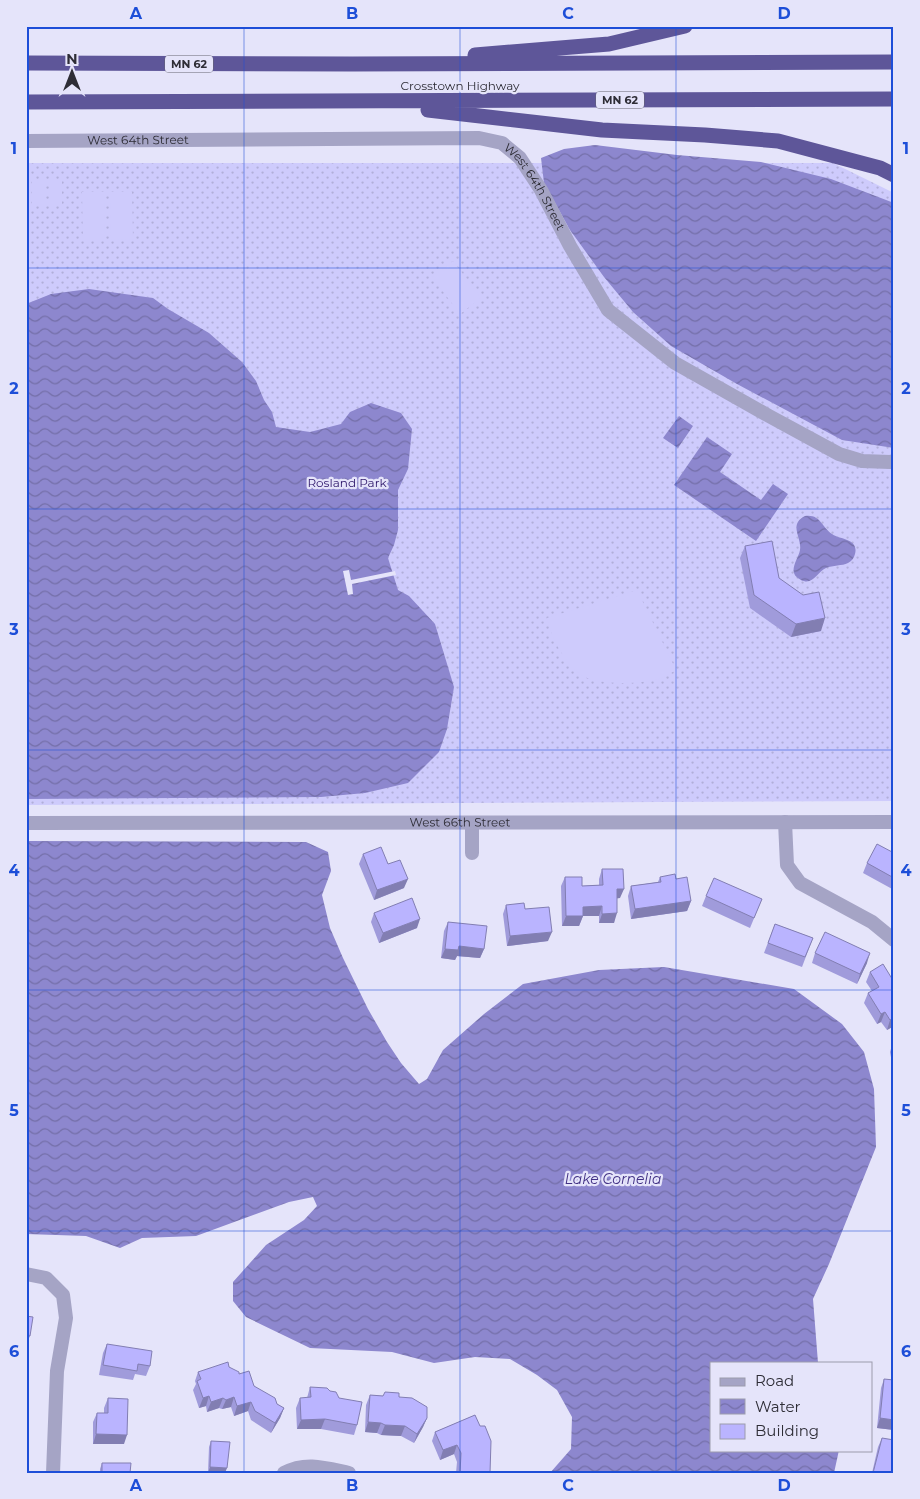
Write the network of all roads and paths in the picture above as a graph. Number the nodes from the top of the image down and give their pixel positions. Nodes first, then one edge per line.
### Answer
1 (685, 26) edge
2 (894, 62) edge
3 (26, 63) edge
4 (352, 64) junction
5 (894, 99) edge
6 (346, 101) junction
7 (26, 102) edge
8 (26, 141) edge
9 (894, 175) edge
10 (894, 461) edge
11 (785, 822) junction
12 (894, 822) edge
13 (472, 823) junction
14 (26, 824) edge
15 (472, 853) dead end
16 (894, 940) edge
17 (26, 1274) edge
18 (53, 1473) edge
19 (284, 1473) edge
20 (349, 1473) edge

1 - 4 highway
2 - 4 highway, Crosstown Highway / MN 62
3 - 4 highway, Crosstown Highway / MN 62
5 - 6 highway, Crosstown Highway / MN 62
6 - 7 highway, Crosstown Highway / MN 62
6 - 9 highway
8 - 10 street, West 64th Street
11 - 12 street, West 66th Street
11 - 13 street, West 66th Street
11 - 16 street
13 - 14 street, West 66th Street
13 - 15 street
17 - 18 street
19 - 20 street

